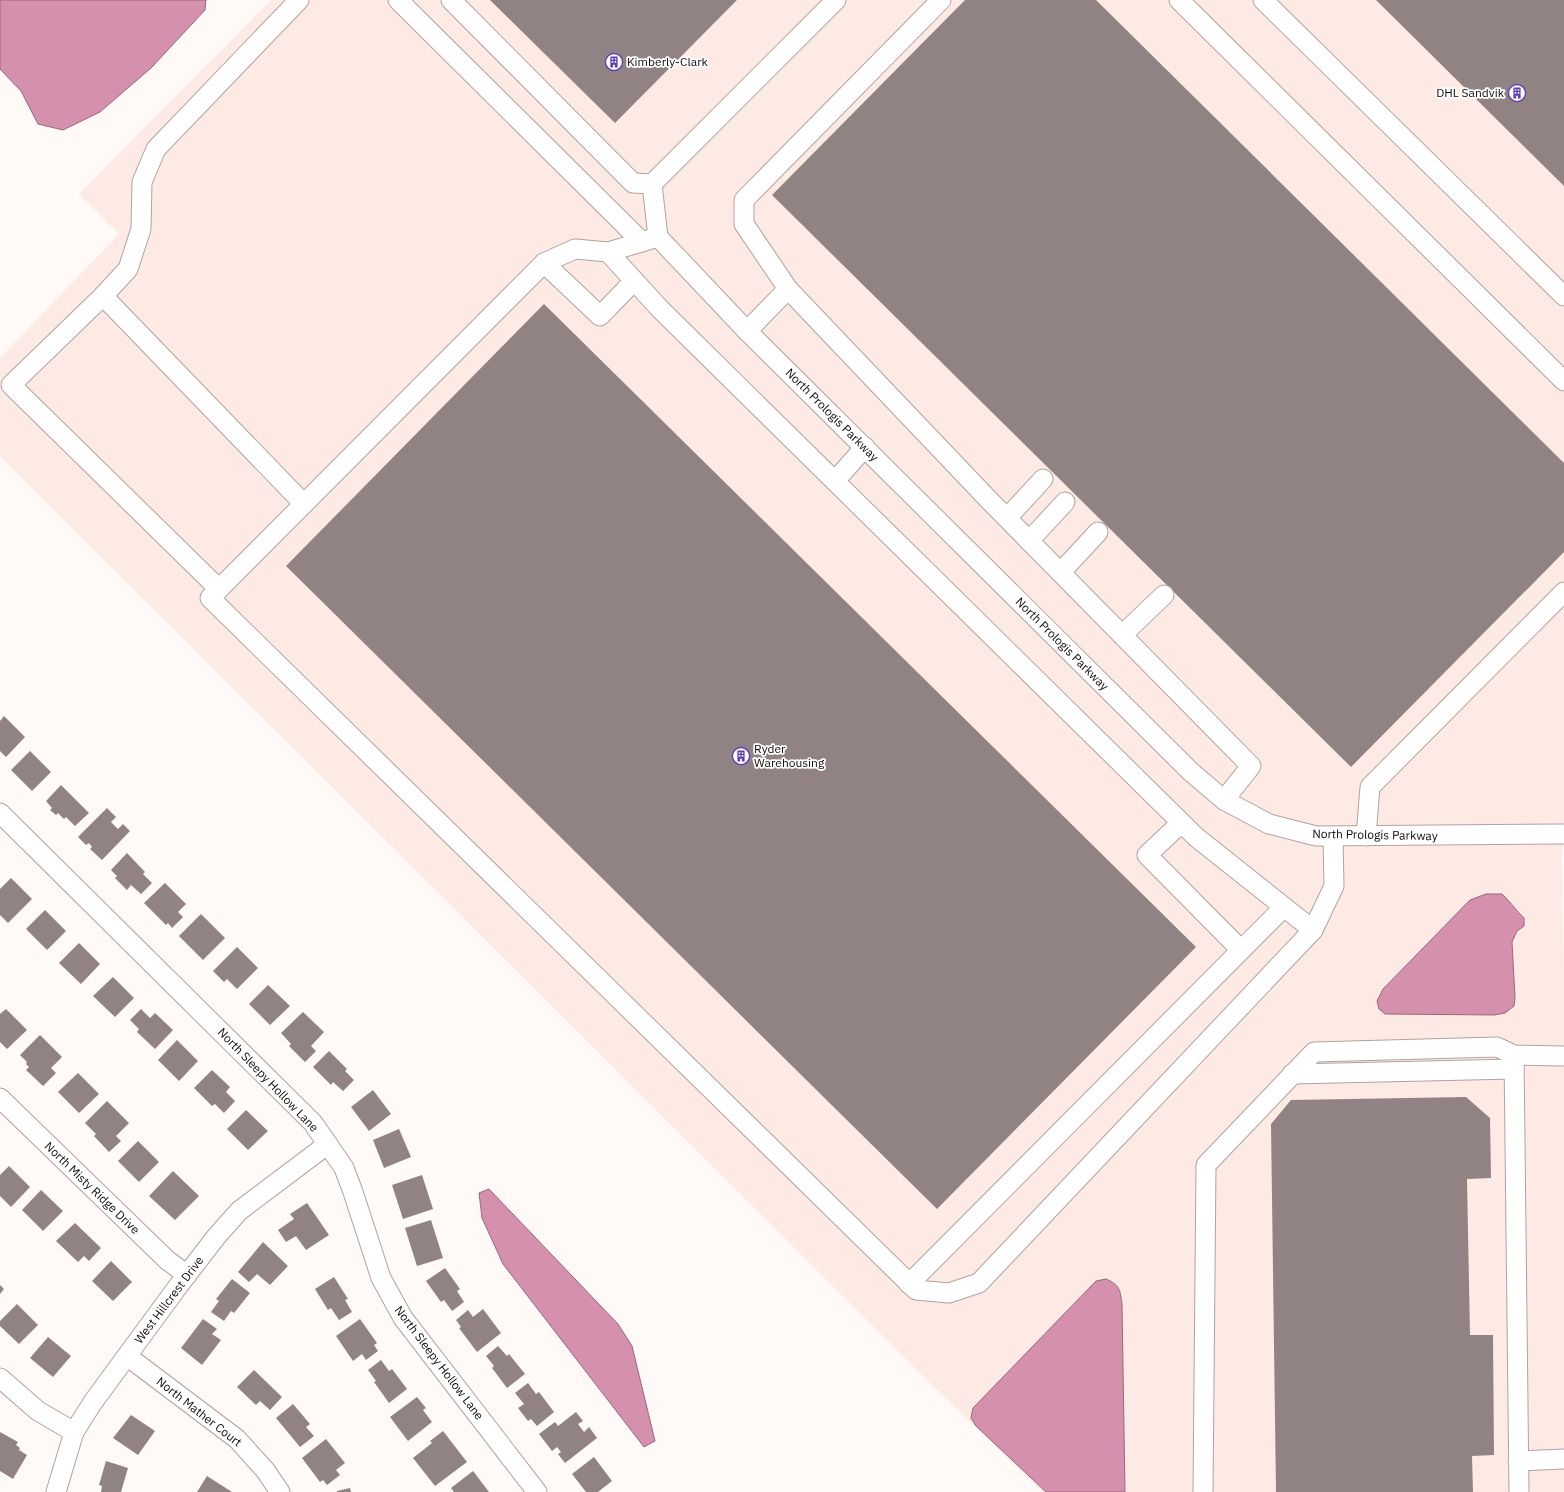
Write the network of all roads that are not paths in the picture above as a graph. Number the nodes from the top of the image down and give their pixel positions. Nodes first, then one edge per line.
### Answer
1 (299, 0) edge
2 (398, 0) edge
3 (451, 0) edge
4 (836, 0) edge
5 (941, 0) edge
6 (1179, 0) edge
7 (1263, 0) edge
8 (652, 184) junction
9 (650, 240) junction
10 (608, 252) junction
11 (544, 263) junction
12 (634, 281) junction
13 (788, 289) junction
14 (103, 296) junction
15 (1564, 296) edge
16 (747, 331) junction
17 (1564, 380) edge
18 (865, 448) junction
19 (1043, 479) dead end
20 (835, 481) junction
21 (1065, 502) dead end
22 (304, 504) junction
23 (1007, 518) junction
24 (1098, 532) dead end
25 (1029, 541) junction
26 (1060, 572) junction
27 (219, 589) junction
28 (1564, 592) edge
29 (1164, 595) dead end
30 (1122, 635) junction
31 (1224, 800) junction
32 (0, 813) edge
33 (1181, 823) junction
34 (1564, 834) edge
35 (1333, 836) junction
36 (1366, 836) junction
37 (1284, 907) junction
38 (1313, 930) junction
39 (1241, 950) junction
40 (1564, 1056) edge
41 (1514, 1062) junction
42 (0, 1098) edge
43 (328, 1144) junction
44 (187, 1275) junction
45 (910, 1284) junction
46 (127, 1356) junction
47 (0, 1378) edge
48 (74, 1432) junction
49 (1564, 1459) edge
50 (1518, 1461) junction
51 (56, 1492) edge
52 (280, 1492) edge
53 (537, 1492) edge
54 (1203, 1492) edge
55 (1519, 1492) edge

1 - 14 street
2 - 9 street, North Prologis Parkway
3 - 8 street
4 - 8 street
5 - 13 street
6 - 17 street
7 - 15 street
8 - 9 street
9 - 10 street
9 - 16 street, North Prologis Parkway
10 - 11 street
10 - 12 street
11 - 12 street
11 - 22 street
12 - 20 street
13 - 16 street
13 - 23 street
14 - 22 street
14 - 27 street
16 - 18 street, North Prologis Parkway
18 - 20 street
18 - 31 street, North Prologis Parkway
19 - 23 street
20 - 33 street
21 - 25 street
22 - 27 street
23 - 25 street
24 - 26 street
25 - 26 street
26 - 30 street
27 - 45 street
28 - 36 street
29 - 30 street
30 - 31 street
31 - 35 street, North Prologis Parkway
32 - 43 street, North Sleepy Hollow Lane
33 - 37 street
33 - 39 street
34 - 36 street, North Prologis Parkway
35 - 36 street, North Prologis Parkway
35 - 38 street
37 - 38 street
37 - 39 street
38 - 45 street
39 - 45 street
40 - 41 street
41 - 50 street
41 - 54 street
42 - 44 street, North Misty Ridge Drive
43 - 44 street, West Hillcrest Drive
43 - 53 street, North Sleepy Hollow Lane
44 - 46 street, West Hillcrest Drive
46 - 48 street, West Hillcrest Drive
46 - 52 street, North Mather Court
47 - 48 street
48 - 51 street, West Hillcrest Drive
49 - 50 street
50 - 55 street

